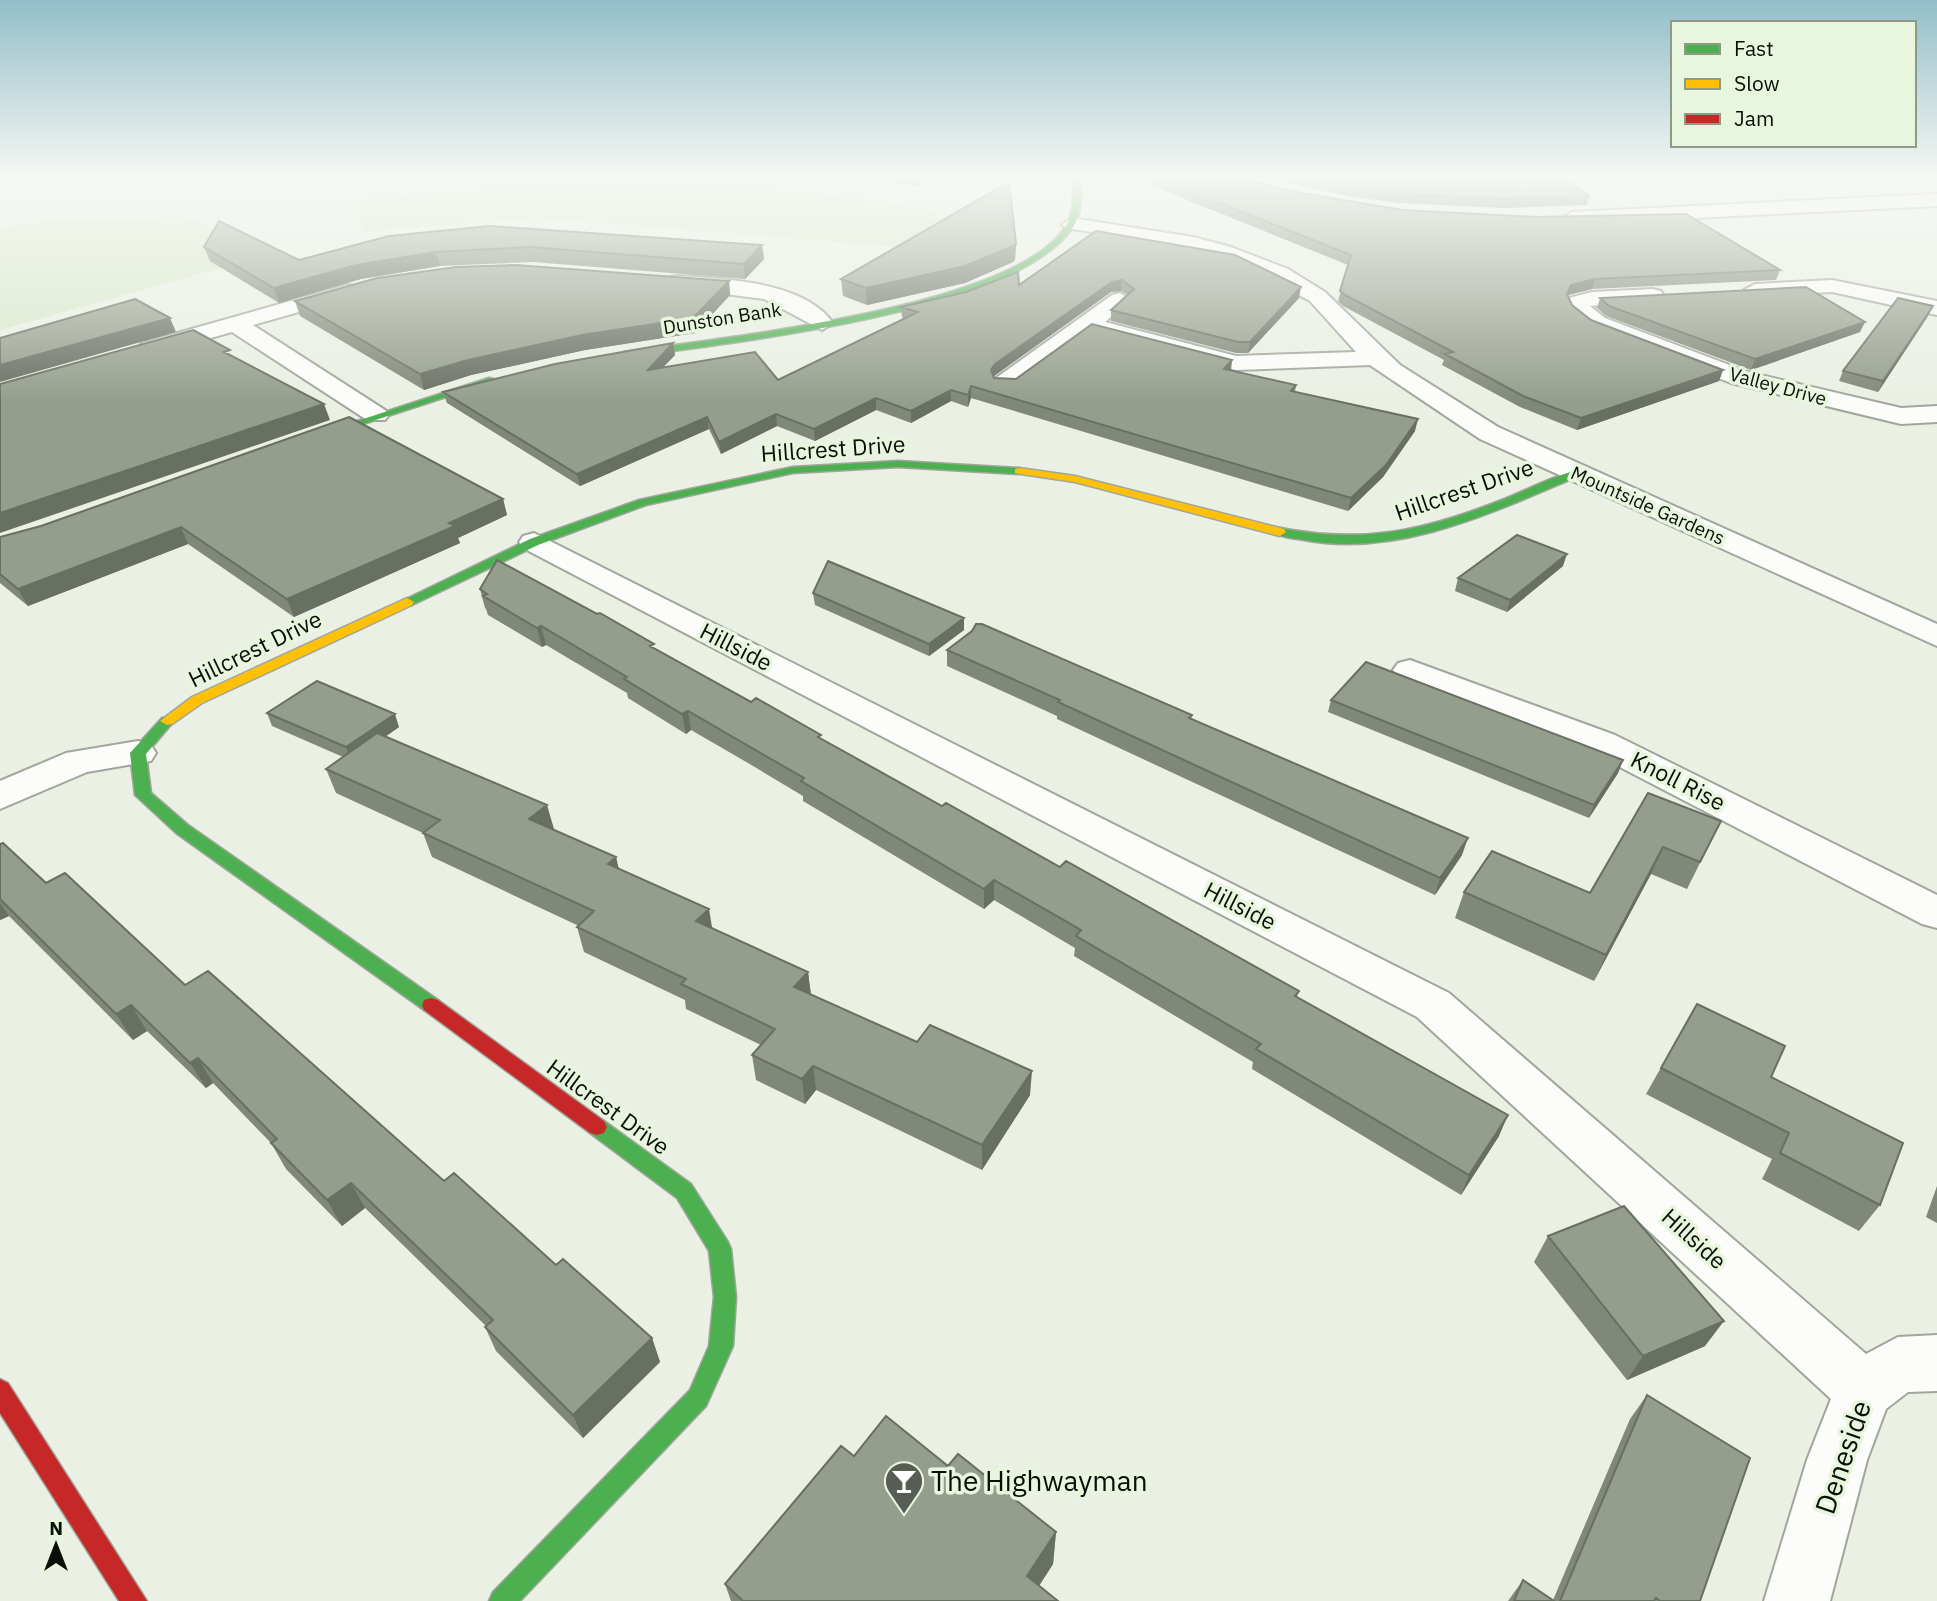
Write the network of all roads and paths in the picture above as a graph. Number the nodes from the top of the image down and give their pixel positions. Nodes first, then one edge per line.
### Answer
1 (1041, 254) edge
2 (1217, 254) edge
3 (654, 280) edge
4 (373, 285) edge
5 (1738, 291) edge
6 (1672, 295) edge
7 (1120, 300) edge
8 (1937, 308) edge
9 (234, 323) junction
10 (822, 323) junction
11 (1087, 324) junction
12 (130, 354) edge
13 (613, 357) edge
14 (1377, 359) junction
15 (510, 376) edge
16 (1005, 383) edge
17 (1937, 414) edge
18 (376, 415) junction
19 (287, 446) edge
20 (1577, 473) junction
21 (534, 542) junction
22 (1937, 636) edge
23 (1410, 670) dead end
24 (138, 753) junction
25 (0, 796) edge
26 (1937, 913) edge
27 (1937, 1363) edge
28 (1864, 1390) junction
29 (0, 1391) edge
30 (134, 1601) edge
31 (502, 1601) edge
32 (1797, 1601) edge

1 - 10 street, Dunston Bank
2 - 14 street, Mountside Gardens
3 - 10 street
4 - 9 street
5 - 8 street
6 - 17 street, Valley Drive
7 - 11 street
9 - 12 street
9 - 18 street
10 - 13 street, Dunston Bank
11 - 14 street
11 - 16 street
14 - 20 street, Mountside Gardens
15 - 18 street
18 - 19 street
20 - 21 street, Hillcrest Drive
20 - 22 street, Mountside Gardens
21 - 24 street, Hillcrest Drive
21 - 28 street, Hillside
23 - 26 street, Knoll Rise
24 - 25 street
24 - 31 street, Hillcrest Drive
27 - 28 street, Deneside
28 - 32 street, Deneside
29 - 30 street

